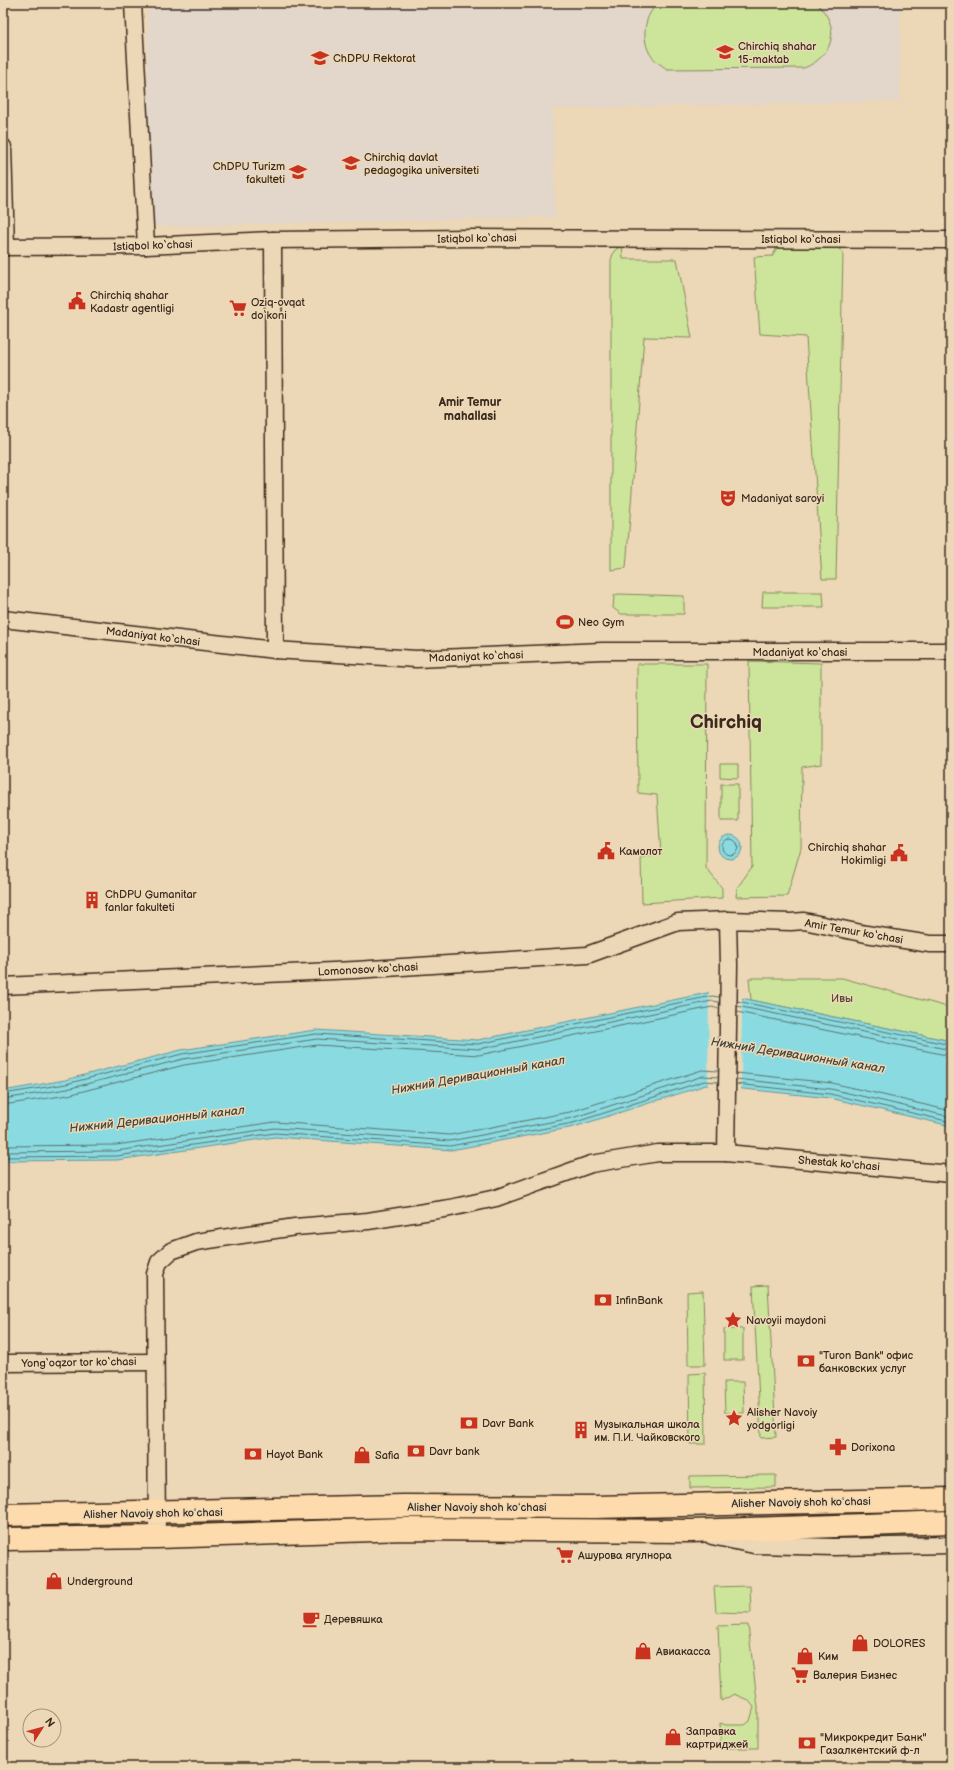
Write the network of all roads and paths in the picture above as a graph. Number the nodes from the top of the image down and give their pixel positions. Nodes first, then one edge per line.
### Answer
1 (133, 3) edge
2 (3, 147) edge
3 (273, 240) junction
4 (951, 240) edge
5 (146, 246) junction
6 (4, 247) edge
7 (3, 619) edge
8 (275, 650) junction
9 (951, 651) edge
10 (728, 920) junction
11 (951, 944) edge
12 (3, 986) edge
13 (726, 1153) junction
14 (951, 1174) edge
15 (155, 1362) junction
16 (3, 1363) edge
17 (951, 1499) edge
18 (157, 1513) junction
19 (3, 1515) edge
20 (951, 1522) edge
21 (691, 1531) junction
22 (158, 1537) junction
23 (3, 1539) edge
24 (951, 1544) edge

1 - 5 street
2 - 6 street
3 - 4 street, Istiqbol ko‘chasi
3 - 5 street, Istiqbol ko‘chasi
3 - 8 street
5 - 6 street, Istiqbol ko‘chasi
7 - 8 street, Madaniyat ko‘chasi
8 - 9 street, Madaniyat ko‘chasi
10 - 11 street, Amir Temur ko‘chasi
10 - 12 street, Lomonosov ko‘chasi
10 - 13 street
13 - 14 street, Shestak ko'chasi
13 - 15 street, Shestak ko'chasi
15 - 16 street, Yong‘oqzor tor ko‘chasi
15 - 18 street, Shestak ko'chasi
17 - 18 main road, Alisher Navoiy shoh koʻchasi
18 - 19 main road, Alisher Navoiy shoh koʻchasi
18 - 22 street, Shestak ko'chasi
20 - 21 main road, Alisher Navoiy shoh koʻchasi
21 - 22 main road, Alisher Navoiy shoh koʻchasi
21 - 24 street, Alisher Navoiy shoh koʻchasi
22 - 23 main road, Alisher Navoiy shoh koʻchasi

